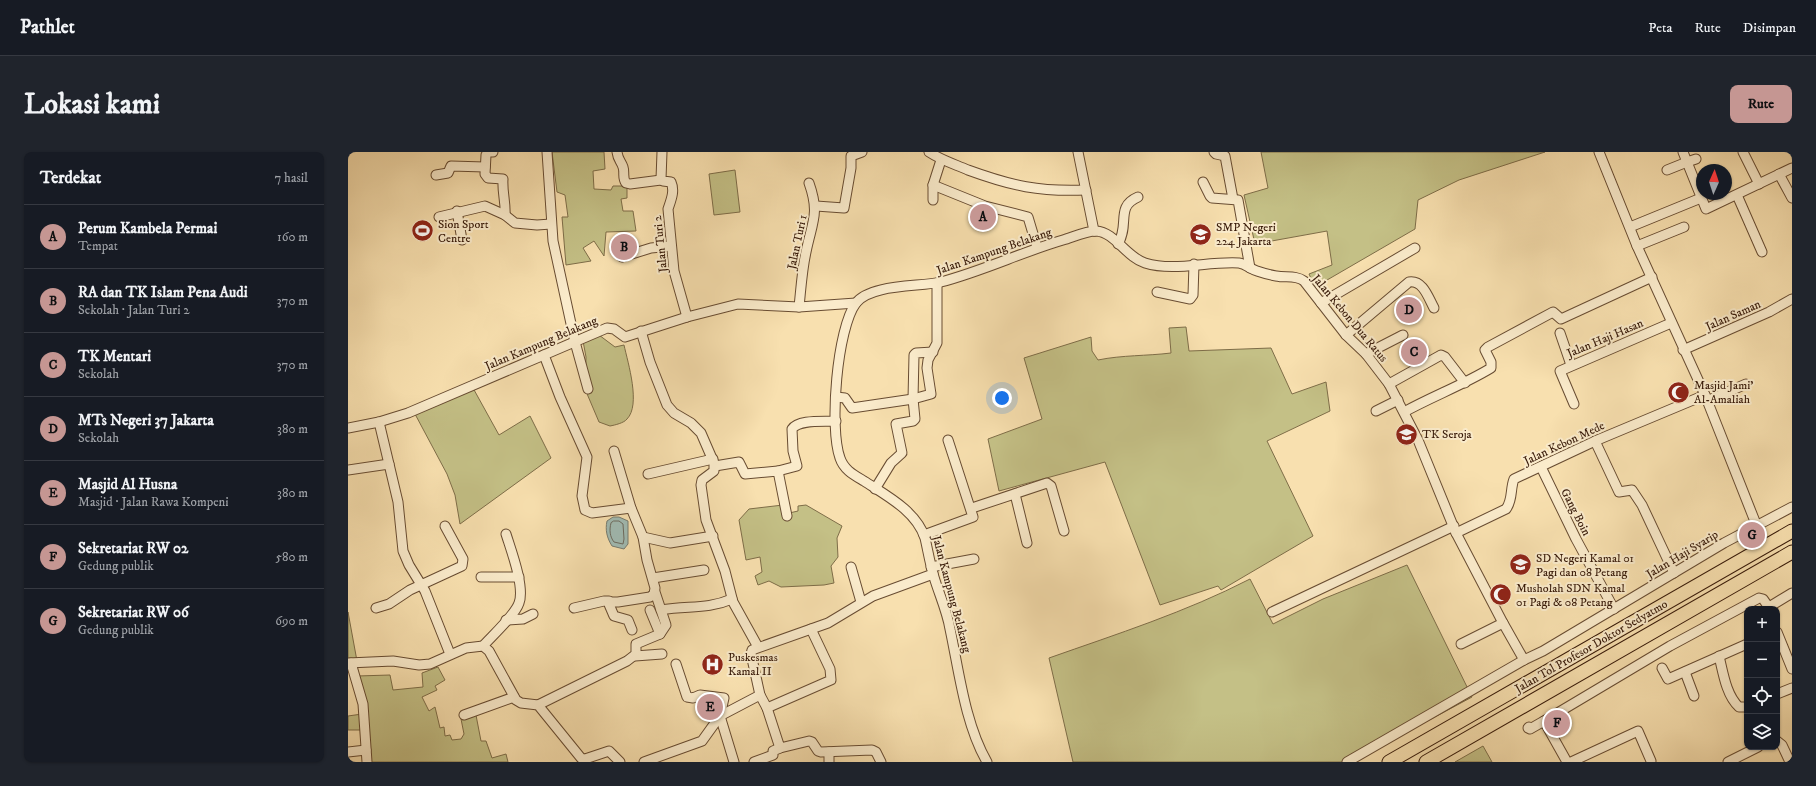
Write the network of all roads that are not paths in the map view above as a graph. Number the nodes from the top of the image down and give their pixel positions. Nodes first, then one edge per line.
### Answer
1 (493, 152) edge
2 (547, 152) edge
3 (617, 152) edge
4 (662, 152) edge
5 (862, 152) edge
6 (929, 152) edge
7 (1078, 152) edge
8 (1214, 152) edge
9 (1599, 152) edge
10 (1683, 152) edge
11 (1743, 152) edge
12 (1696, 159) dead end
13 (941, 161) junction
14 (1687, 162) junction
15 (485, 167) junction
16 (1792, 168) edge
17 (1668, 170) dead end
18 (1779, 174) junction
19 (436, 176) dead end
20 (661, 180) junction
21 (809, 182) dead end
22 (1203, 182) dead end
23 (1759, 184) junction
24 (933, 185) junction
25 (1696, 185) edge
26 (1086, 190) junction
27 (1737, 195) junction
28 (1138, 197) dead end
29 (1732, 197) edge
30 (1792, 198) edge
31 (1233, 199) junction
32 (933, 200) dead end
33 (1696, 200) edge
34 (1702, 200) edge
35 (1726, 200) edge
36 (816, 206) junction
37 (457, 212) junction
38 (505, 215) junction
39 (438, 217) dead end
40 (551, 224) junction
41 (1684, 227) dead end
42 (1630, 228) junction
43 (1094, 231) junction
44 (462, 240) dead end
45 (1118, 244) junction
46 (671, 246) junction
47 (1637, 246) junction
48 (1037, 247) junction
49 (1415, 248) dead end
50 (1762, 252) dead end
51 (622, 257) dead end
52 (1194, 264) junction
53 (1250, 268) junction
54 (1652, 278) junction
55 (937, 283) junction
56 (1157, 292) dead end
57 (1792, 299) edge
58 (856, 303) junction
59 (1321, 303) junction
60 (799, 307) junction
61 (1434, 308) dead end
62 (687, 317) junction
63 (1671, 323) junction
64 (641, 331) junction
65 (1560, 333) dead end
66 (1346, 335) junction
67 (1403, 335) dead end
68 (575, 342) junction
69 (1683, 350) junction
70 (933, 352) junction
71 (1366, 354) junction
72 (544, 355) junction
73 (1571, 365) junction
74 (1465, 383) junction
75 (1389, 384) junction
76 (1746, 384) dead end
77 (588, 390) dead end
78 (836, 397) junction
79 (1706, 398) junction
80 (913, 399) junction
81 (1398, 400) junction
82 (1574, 404) dead end
83 (1376, 411) dead end
84 (1404, 412) junction
85 (836, 421) junction
86 (379, 422) junction
87 (348, 428) edge
88 (948, 440) dead end
89 (1595, 441) junction
90 (614, 451) dead end
91 (714, 463) junction
92 (389, 464) junction
93 (1541, 467) junction
94 (348, 470) edge
95 (778, 471) junction
96 (648, 474) dead end
97 (876, 489) junction
98 (1015, 494) junction
99 (1792, 507) edge
100 (631, 508) junction
101 (972, 508) junction
102 (787, 516) dead end
103 (1756, 524) junction
104 (445, 526) dead end
105 (1455, 530) junction
106 (1064, 531) dead end
107 (1792, 531) edge
108 (506, 534) dead end
109 (924, 535) junction
110 (713, 536) junction
111 (643, 537) junction
112 (1027, 542) dead end
113 (1792, 552) edge
114 (974, 558) dead end
115 (851, 567) dead end
116 (704, 570) dead end
117 (932, 571) junction
118 (1674, 573) junction
119 (481, 577) dead end
120 (519, 577) junction
121 (653, 578) junction
122 (422, 586) junction
123 (655, 592) junction
124 (1792, 593) edge
125 (732, 599) junction
126 (608, 601) junction
127 (861, 602) junction
128 (1744, 606) edge
129 (1744, 606) edge
130 (1768, 606) edge
131 (1773, 606) edge
132 (376, 608) dead end
133 (574, 608) dead end
134 (1614, 609) junction
135 (650, 610) dead end
136 (661, 610) junction
137 (1272, 612) dead end
138 (533, 614) dead end
139 (506, 620) junction
140 (1503, 623) junction
141 (811, 629) junction
142 (632, 630) dead end
143 (660, 634) junction
144 (1780, 637) edge
145 (1462, 644) dead end
146 (1744, 645) edge
147 (484, 646) junction
148 (758, 647) junction
149 (1789, 652) edge
150 (450, 654) junction
151 (662, 654) dead end
152 (635, 656) junction
153 (1522, 656) junction
154 (1719, 656) junction
155 (352, 662) edge
156 (676, 664) dead end
157 (1662, 668) dead end
158 (1792, 669) edge
159 (1685, 672) junction
160 (1792, 688) edge
161 (1780, 693) edge
162 (760, 695) junction
163 (1694, 696) dead end
164 (514, 697) junction
165 (538, 705) junction
166 (1744, 707) edge
167 (767, 708) junction
168 (464, 715) dead end
169 (720, 716) junction
170 (1544, 721) junction
171 (1529, 727) dead end
172 (1780, 743) edge
173 (780, 748) junction
174 (366, 750) junction
175 (1752, 750) edge
176 (348, 752) edge
177 (829, 752) junction
178 (1651, 761) edge
179 (367, 762) edge
180 (620, 762) edge
181 (644, 762) edge
182 (734, 762) edge
183 (754, 762) edge
184 (829, 762) edge
185 (881, 762) edge
186 (987, 762) edge
187 (1347, 762) edge
188 (1389, 762) edge
189 (1426, 762) edge
190 (1567, 762) edge
191 (1571, 762) edge
192 (1728, 762) edge
193 (1790, 762) edge

1 - 15 street
2 - 40 street
3 - 20 street
4 - 20 street
5 - 36 street
6 - 13 street
7 - 26 street
8 - 31 street
9 - 42 street
10 - 14 street
11 - 23 street
12 - 14 street
13 - 24 street
13 - 26 street
14 - 17 street
14 - 25 street
15 - 19 street
15 - 38 street
16 - 18 street
18 - 23 street
18 - 30 street
20 - 46 street, Jalan Turi 2
21 - 36 street, Jalan Turi 1
22 - 31 street
23 - 27 street
24 - 32 street
24 - 48 street
26 - 43 street
27 - 29 street
27 - 50 street
28 - 45 street
31 - 53 street
33 - 42 street
34 - 35 street
36 - 60 street, Jalan Turi 1
37 - 38 street
37 - 39 street
37 - 44 street
38 - 40 street
40 - 68 street
41 - 47 street
42 - 47 street
43 - 45 street, Jalan Kebon Dua Ratus
43 - 48 street, Jalan Kampung Belakang
45 - 52 street, Jalan Kebon Dua Ratus
46 - 51 street
46 - 62 street, Jalan Turi 2
47 - 54 street
48 - 55 street, Jalan Kampung Belakang
49 - 59 street
52 - 53 street, Jalan Kebon Dua Ratus
52 - 56 street
53 - 59 street, Jalan Kebon Dua Ratus
54 - 63 street
54 - 74 street
55 - 58 street, Jalan Kampung Belakang
55 - 70 street
57 - 69 street, Jalan Saman
58 - 60 street, Jalan Kampung Belakang
58 - 78 street, Jalan Kampung Belakang
59 - 66 street, Jalan Kebon Dua Ratus
60 - 62 street, Jalan Kampung Belakang
61 - 66 street
62 - 64 street, Jalan Kampung Belakang
63 - 69 street
63 - 73 street, Jalan Haji Hasan
64 - 68 street, Jalan Kampung Belakang
64 - 91 street
65 - 73 street
66 - 71 street, Jalan Kebon Dua Ratus
67 - 71 street
68 - 72 street, Jalan Kampung Belakang
68 - 77 street
69 - 79 street
70 - 80 street
70 - 80 street
71 - 75 street, Jalan Kebon Dua Ratus
72 - 86 street, Jalan Kampung Belakang
72 - 100 street
73 - 82 street, Jalan Haji Hasan
74 - 75 street
74 - 84 street
75 - 81 street, Jalan Kebon Dua Ratus
76 - 79 street, Jalan Kebon Mede
78 - 80 street
78 - 85 street, Jalan Kampung Belakang
79 - 89 street, Jalan Kebon Mede
79 - 103 street
80 - 97 street
81 - 83 street
81 - 84 street, Jalan Kebon Dua Ratus
84 - 105 street, Jalan Kebon Dua Ratus
85 - 95 street
85 - 97 street, Jalan Kampung Belakang
86 - 87 street, Jalan Kampung Belakang
86 - 92 street
88 - 101 street
89 - 93 street, Jalan Kebon Mede
89 - 118 street
90 - 100 street
91 - 95 street
91 - 96 street
91 - 110 street
92 - 94 street
92 - 122 street
93 - 105 street, Jalan Kebon Mede
93 - 134 street, Gang Boin
95 - 102 street
97 - 109 street, Jalan Kampung Belakang
98 - 101 street
98 - 106 street
98 - 112 street
99 - 103 street
100 - 111 street
101 - 109 street
103 - 118 street, Jalan Haji Syarip
104 - 122 street
105 - 137 street
105 - 140 street, Jalan Kebon Dua Ratus
107 - 188 highway, Jalan Tol Profesor Doktor Sedyatmo
108 - 120 street
109 - 117 street, Jalan Kampung Belakang
110 - 111 street
110 - 125 street
111 - 121 street
113 - 189 highway, Jalan Tol Profesor Doktor Sedyatmo
114 - 117 street
115 - 127 street
116 - 121 street
117 - 127 street
117 - 186 street, Jalan Kampung Belakang
118 - 134 street, Jalan Haji Syarip
119 - 120 street
120 - 139 street
121 - 123 street
122 - 132 street
122 - 150 street
123 - 126 street
123 - 136 street
124 - 131 street
125 - 136 street
125 - 148 street
126 - 133 street
126 - 142 street
127 - 141 street
128 - 130 street
129 - 170 street
134 - 153 street, Jalan Haji Syarip
135 - 143 street
136 - 143 street
138 - 139 street
139 - 147 street
140 - 145 street
140 - 153 street, Jalan Kebon Dua Ratus
141 - 148 street
141 - 167 street
143 - 152 street
144 - 149 street
146 - 154 street
147 - 150 street
147 - 164 street
148 - 162 street
149 - 158 street
150 - 155 street
151 - 152 street
152 - 165 street
153 - 187 street, Jalan Haji Syarip
154 - 159 street
154 - 166 street
155 - 174 street
156 - 169 street
157 - 159 street
159 - 163 street
160 - 161 street
162 - 167 street
162 - 169 street
164 - 165 street
164 - 168 street
165 - 180 street
167 - 173 street
169 - 181 street
169 - 182 street
170 - 171 street
170 - 190 street
172 - 193 street
173 - 177 street
173 - 183 street
174 - 176 street
174 - 179 street
175 - 192 street
177 - 184 street
177 - 185 street
178 - 191 street

